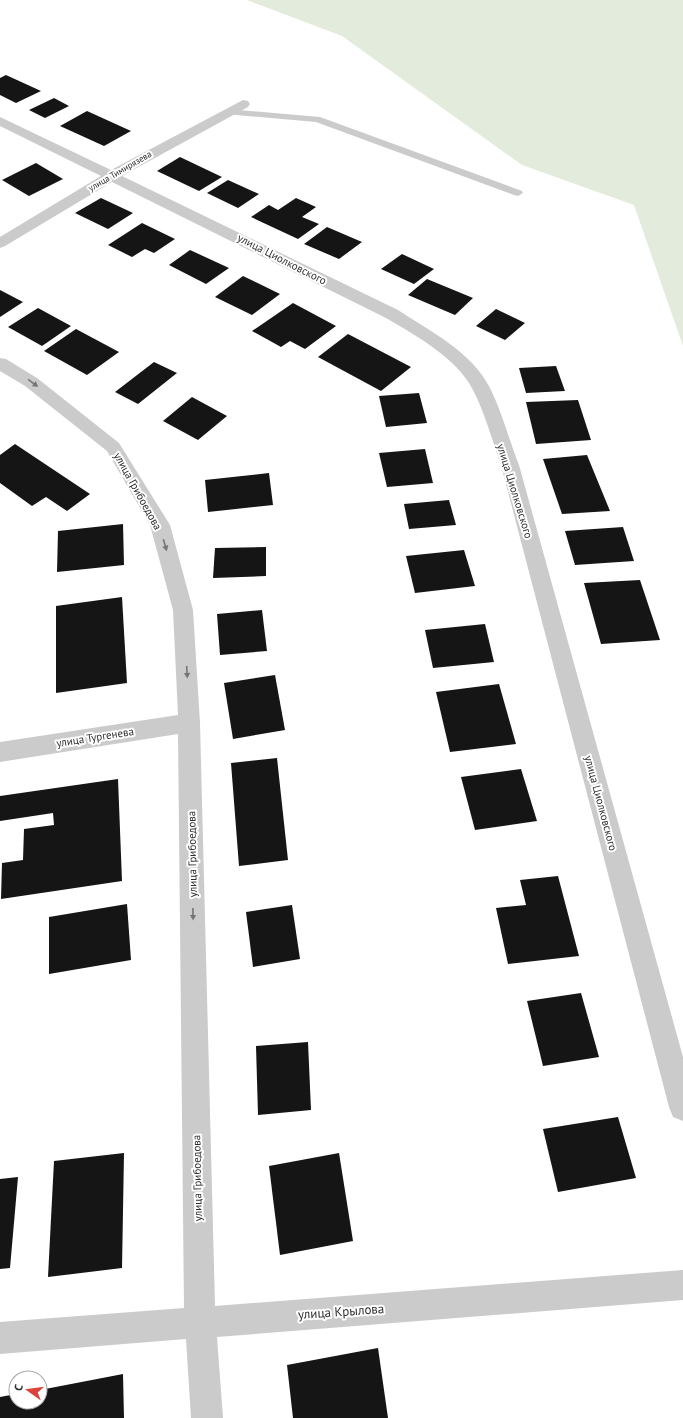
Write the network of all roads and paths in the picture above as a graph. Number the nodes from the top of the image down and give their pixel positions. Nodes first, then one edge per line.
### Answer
1 (243, 104) dead end
2 (227, 112) junction
3 (0, 120) edge
4 (113, 175) junction
5 (518, 193) dead end
6 (0, 243) edge
7 (0, 362) edge
8 (189, 723) junction
9 (0, 752) edge
10 (683, 1107) edge
11 (683, 1285) edge
12 (200, 1322) junction
13 (0, 1338) edge
14 (207, 1418) edge

1 - 2 street, улица Тимирязева
2 - 4 street, улица Тимирязева
2 - 5 lane
3 - 4 street, улица Циолковского
4 - 6 street, улица Тимирязева
4 - 10 street, улица Циолковского
7 -> 8 street, улица Грибоедова
8 - 9 street, улица Тургенева
8 -> 12 street, улица Грибоедова
11 - 12 street, улица Крылова
12 - 13 street, улица Крылова
12 - 14 street, улица Грибоедова

